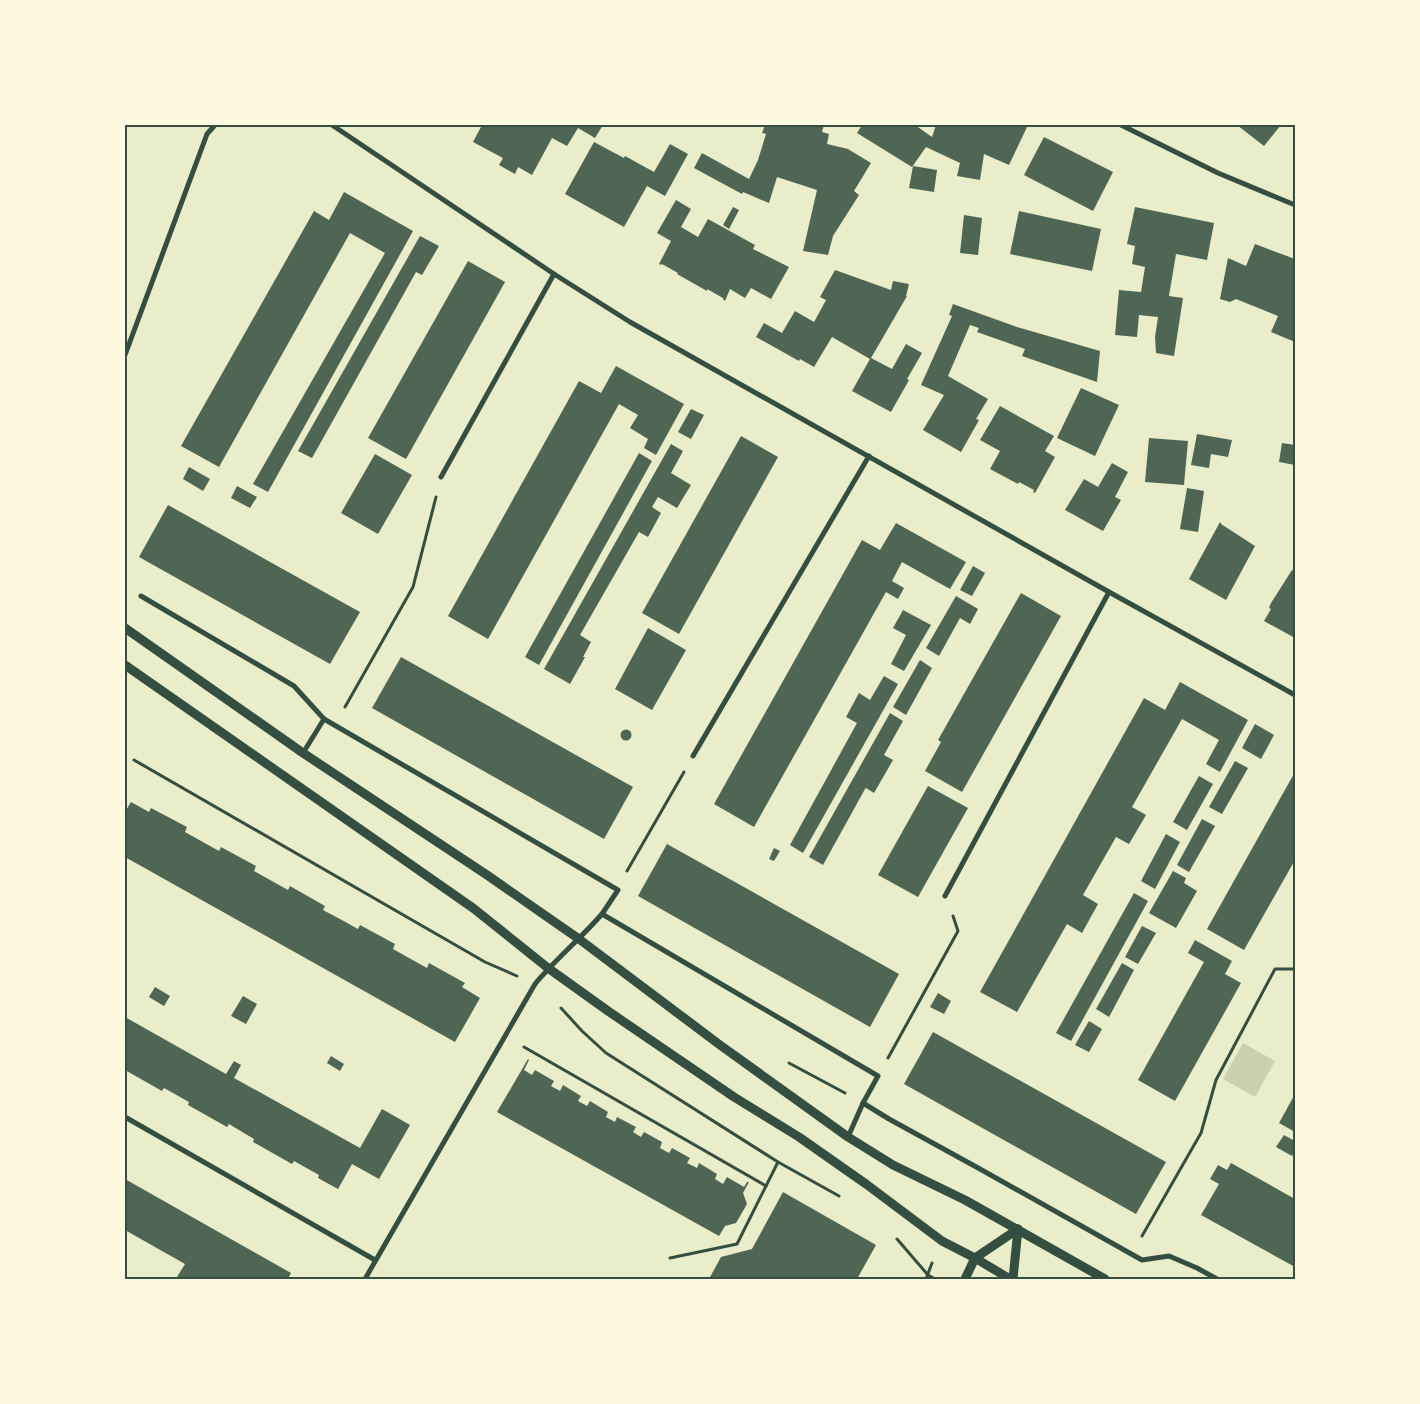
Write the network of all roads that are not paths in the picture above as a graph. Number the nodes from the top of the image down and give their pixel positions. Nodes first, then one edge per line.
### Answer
1 (215, 125) edge
2 (332, 125) edge
3 (1121, 125) edge
4 (1295, 205) edge
5 (554, 274) junction
6 (125, 355) edge
7 (868, 456) junction
8 (441, 477) road end
9 (1109, 592) junction
10 (141, 596) dead end
11 (125, 628) edge
12 (125, 664) edge
13 (1295, 695) edge
14 (324, 719) junction
15 (303, 754) junction
16 (693, 756) road end
17 (946, 896) road end
18 (602, 914) junction
19 (580, 939) junction
20 (548, 968) junction
21 (864, 1103) junction
22 (125, 1117) edge
23 (848, 1137) junction
24 (1018, 1229) junction
25 (975, 1258) junction
26 (375, 1260) junction
27 (365, 1279) edge
28 (965, 1279) edge
29 (1012, 1279) edge
30 (1104, 1279) edge
31 (1217, 1279) edge

1 - 6 street
2 - 5 street
3 - 4 street
5 - 7 street
5 - 8 street
7 - 9 street
7 - 16 street
9 - 13 street
9 - 17 street
10 - 14 street
11 - 15 street
12 - 20 street
14 - 15 street
14 - 18 street
15 - 19 street
18 - 19 street
18 - 21 street
19 - 20 street
19 - 23 street
20 - 25 street
20 - 26 street
21 - 23 street
21 - 31 street
22 - 26 street
23 - 24 street
24 - 25 street
24 - 29 street
24 - 30 street
25 - 28 street
25 - 29 street
26 - 27 street

